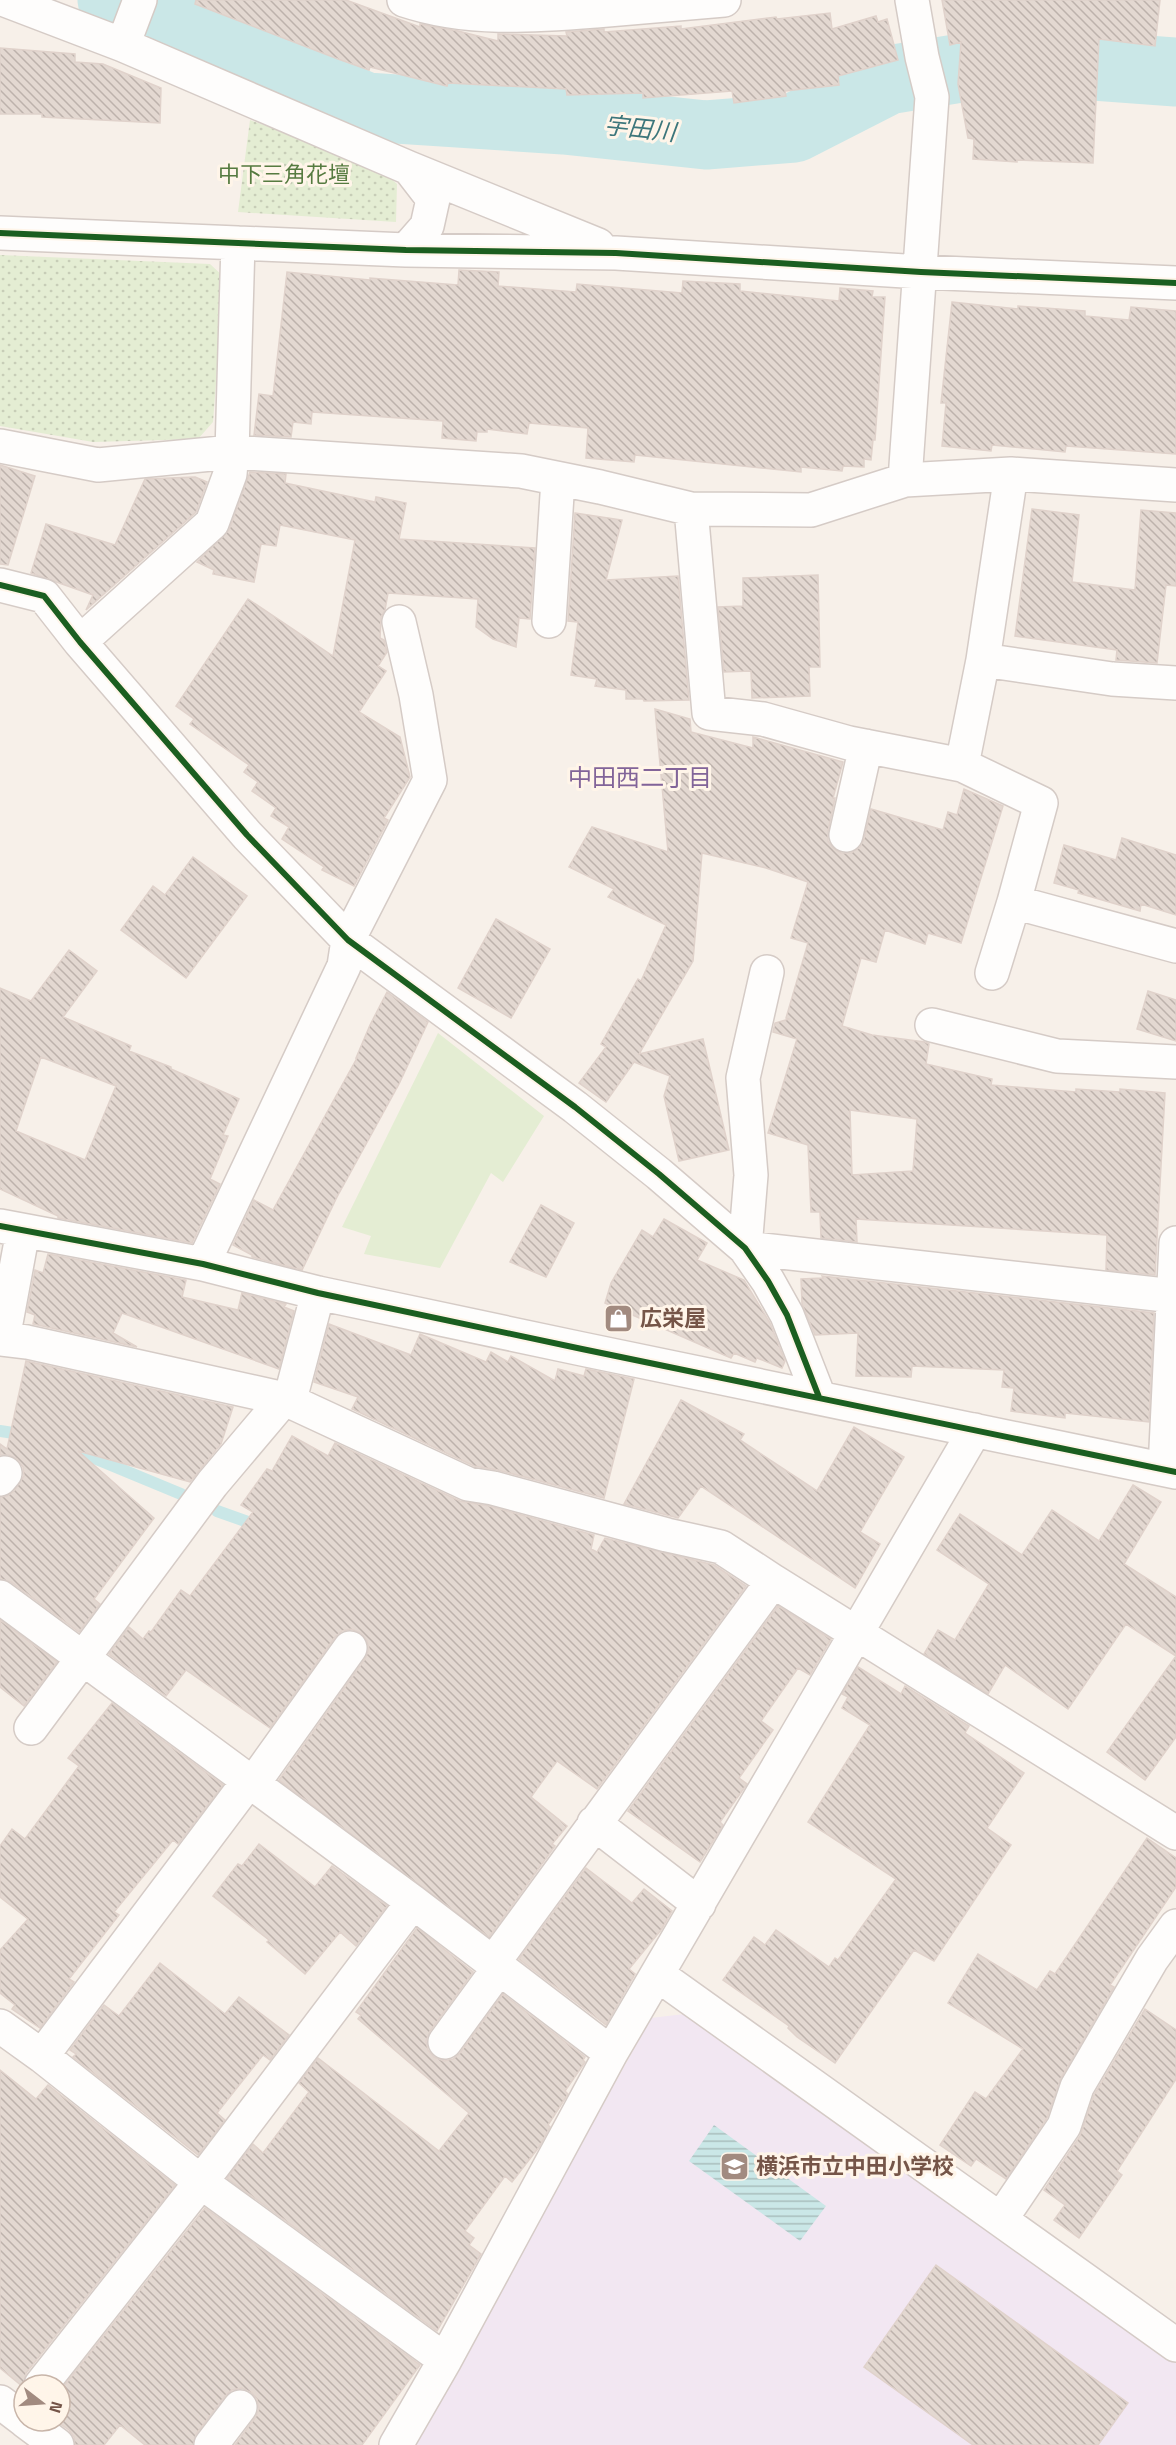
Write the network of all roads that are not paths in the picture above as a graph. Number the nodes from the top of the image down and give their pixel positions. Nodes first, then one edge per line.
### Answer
1 (5, 0) edge
2 (140, 0) edge
3 (404, 0) edge
4 (724, 0) edge
5 (912, 0) edge
6 (123, 45) junction
7 (409, 168) junction
8 (0, 233) edge
9 (238, 243) junction
10 (406, 249) junction
11 (616, 253) junction
12 (921, 272) junction
13 (1176, 283) edge
14 (0, 446) edge
15 (232, 452) junction
16 (1011, 474) junction
17 (558, 479) junction
18 (905, 480) junction
19 (1176, 485) edge
20 (691, 509) junction
21 (0, 585) edge
22 (549, 621) dead end
23 (399, 622) dead end
24 (80, 642) junction
25 (983, 660) junction
26 (1176, 683) edge
27 (866, 746) junction
28 (962, 765) junction
29 (846, 836) dead end
30 (1014, 902) junction
31 (348, 940) junction
32 (1176, 946) edge
33 (767, 972) dead end
34 (992, 973) dead end
35 (932, 1025) dead end
36 (1176, 1062) edge
37 (12, 1228) edge
38 (1176, 1243) edge
39 (745, 1248) junction
40 (203, 1264) junction
41 (318, 1293) junction
42 (1174, 1296) junction
43 (2, 1339) edge
44 (819, 1397) junction
45 (285, 1399) junction
46 (975, 1430) junction
47 (1171, 1470) edge
48 (773, 1581) junction
49 (0, 1597) edge
50 (856, 1633) junction
51 (350, 1648) dead end
52 (82, 1660) junction
53 (31, 1728) dead end
54 (250, 1784) junction
55 (594, 1823) junction
56 (1176, 1833) edge
57 (413, 1902) junction
58 (699, 1904) junction
59 (1176, 1926) edge
60 (496, 1966) junction
61 (658, 1975) junction
62 (0, 2026) edge
63 (445, 2042) dead end
64 (611, 2053) junction
65 (42, 2056) junction
66 (201, 2182) junction
67 (1002, 2219) junction
68 (1176, 2345) edge
69 (445, 2360) junction
70 (50, 2373) edge
71 (240, 2407) dead end
72 (42, 2433) edge
73 (57, 2445) edge
74 (211, 2445) edge
75 (396, 2445) edge

1 - 6 street
2 - 6 street
3 - 4 street
5 - 12 street
6 - 7 street
7 - 10 street
7 - 11 street
8 - 9 street
9 - 10 street
9 - 15 street
10 - 11 street
11 - 12 street
12 - 13 street
12 - 18 street
14 - 15 street
15 - 17 street
15 - 24 street
16 - 18 street
16 - 19 street
16 - 25 street
17 - 20 street
17 - 22 street
18 - 20 street
20 - 27 street
21 - 24 street
23 - 31 street
24 - 31 street
25 - 26 street
25 - 28 street
27 - 28 street
27 - 29 street
28 - 30 street
30 - 32 street
30 - 34 street
31 - 39 street
31 - 40 street
33 - 39 street
35 - 36 street
37 - 40 street
37 - 43 street
38 - 42 street
39 - 42 street
39 - 44 street
40 - 41 street
41 - 44 street
41 - 45 street
42 - 47 street
43 - 45 street
44 - 46 street
45 - 48 street
45 - 52 street
46 - 47 street
46 - 50 street
48 - 50 street
48 - 55 street
49 - 52 street
50 - 56 street
50 - 58 street
51 - 54 street
52 - 53 street
52 - 54 street
54 - 57 street
54 - 65 street
55 - 58 street
55 - 60 street
57 - 60 street
57 - 66 street
58 - 61 street
59 - 67 street
60 - 63 street
60 - 64 street
61 - 64 street
61 - 67 street
62 - 65 street
64 - 69 street
65 - 66 street
66 - 69 street
66 - 70 street
67 - 68 street
69 - 75 street
71 - 74 street
72 - 73 street

